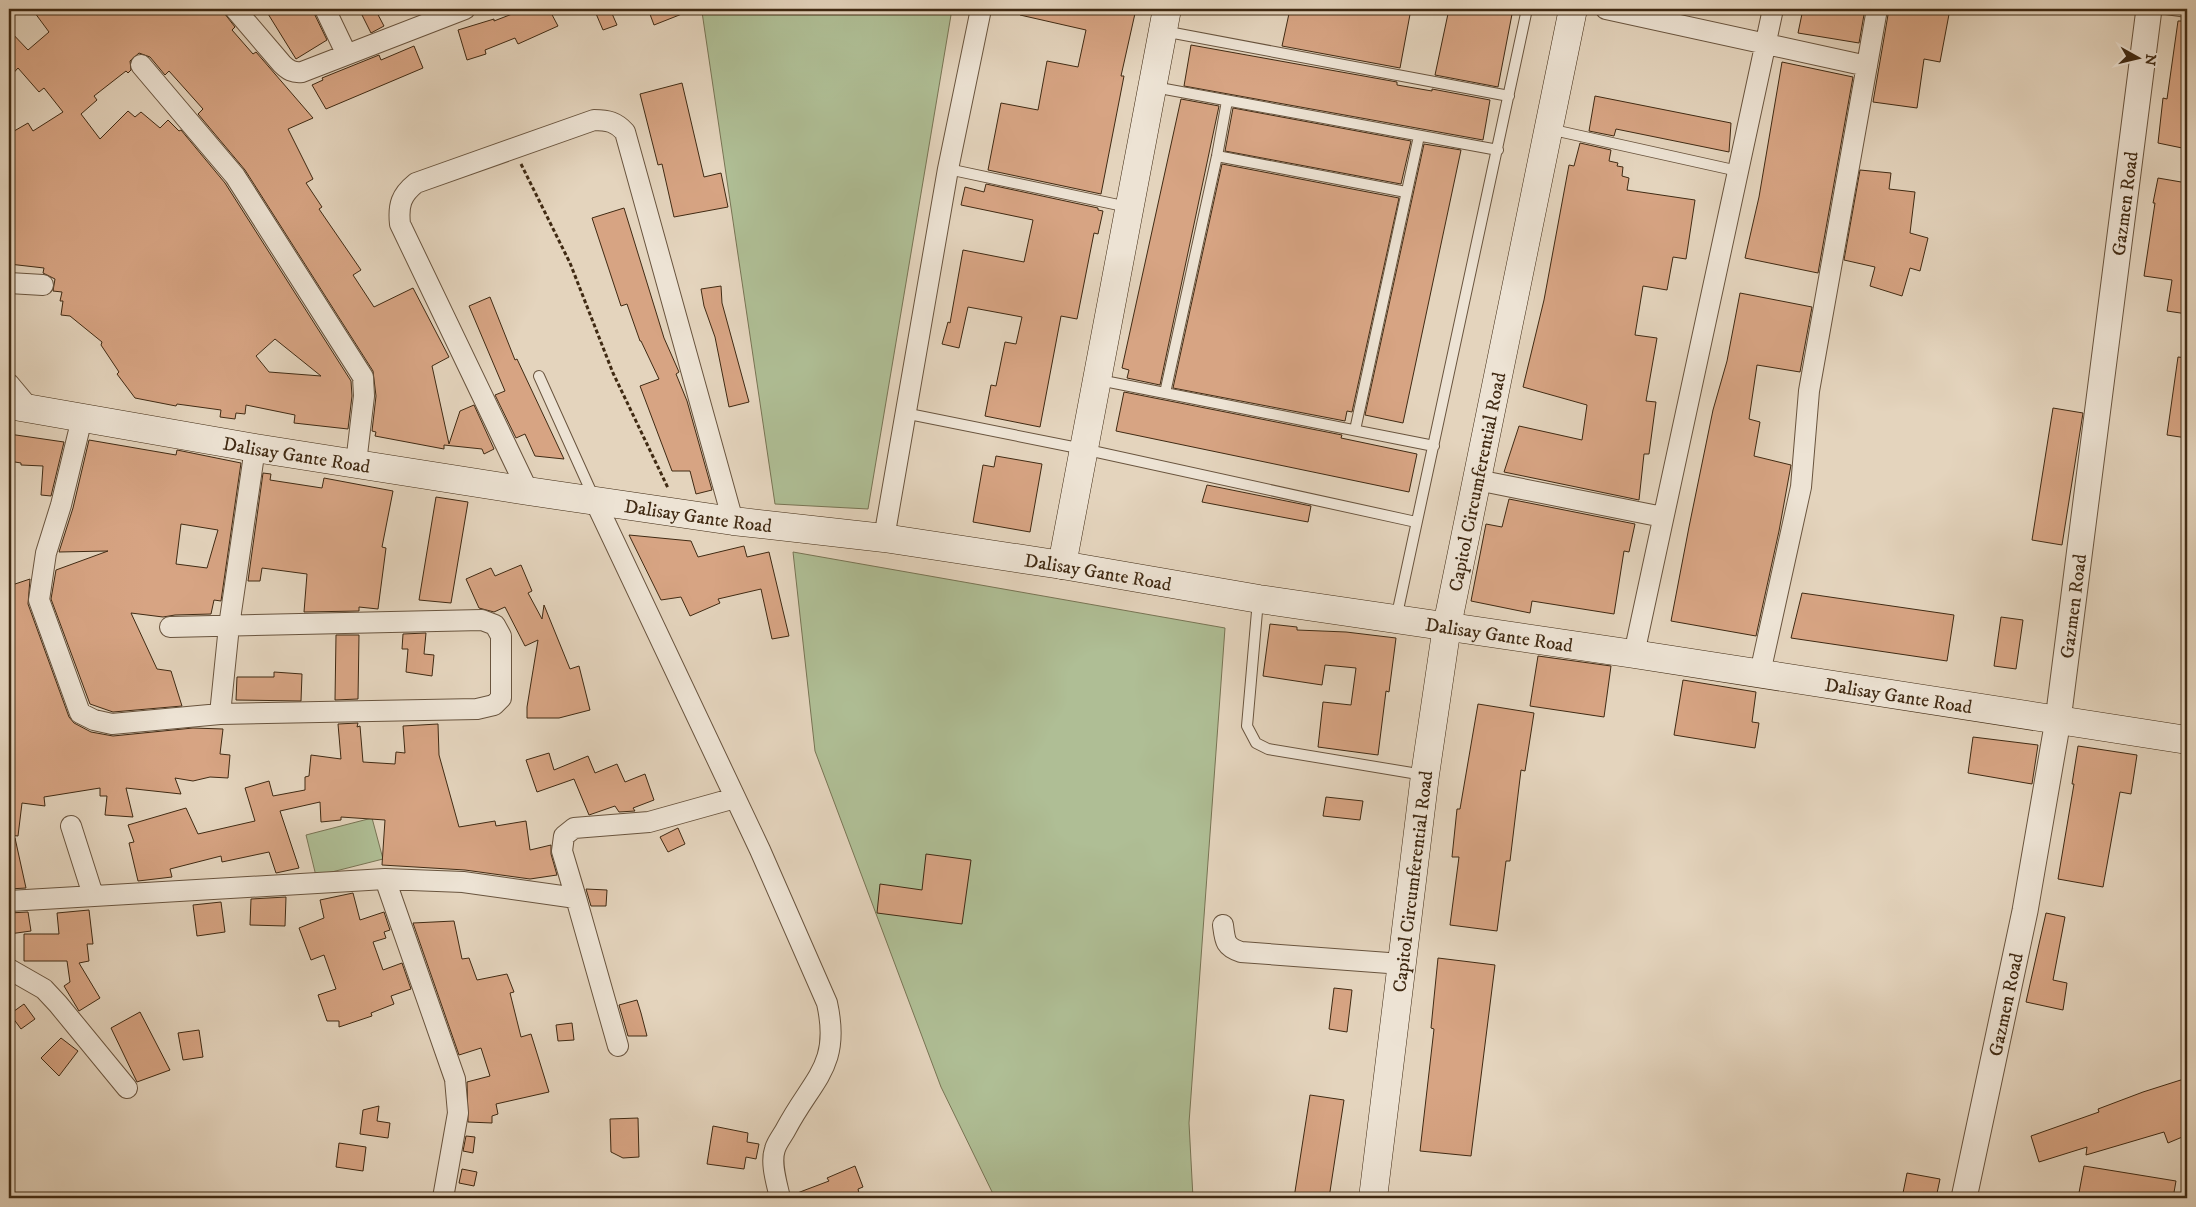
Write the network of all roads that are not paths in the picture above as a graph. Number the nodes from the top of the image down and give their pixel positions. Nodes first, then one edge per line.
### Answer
1 (235, 9) edge
2 (325, 9) edge
3 (465, 9) edge
4 (981, 9) edge
5 (1527, 9) edge
6 (1573, 9) edge
7 (1606, 9) edge
8 (1773, 9) edge
9 (1877, 9) edge
10 (2149, 9) edge
11 (2166, 9) edge
12 (2187, 12) edge
13 (439, 13) edge
14 (1165, 20) edge
15 (1766, 44) junction
16 (346, 53) junction
17 (141, 65) dead end
18 (1867, 66) junction
19 (1152, 87) junction
20 (1509, 96) junction
21 (1226, 101) junction
22 (1549, 129) junction
23 (1419, 136) junction
24 (1498, 150) junction
25 (1217, 156) junction
26 (948, 168) junction
27 (1738, 171) junction
28 (1406, 192) junction
29 (1129, 207) junction
30 (9, 283) edge
31 (43, 285) dead end
32 (538, 376) dead end
33 (1096, 380) junction
34 (9, 384) edge
35 (1165, 393) junction
36 (19, 407) edge
37 (904, 413) junction
38 (82, 418) junction
39 (1355, 430) junction
40 (1434, 446) junction
41 (255, 448) junction
42 (1083, 449) junction
43 (356, 463) junction
44 (1477, 480) junction
45 (528, 491) junction
46 (595, 500) junction
47 (1663, 517) junction
48 (733, 521) junction
49 (1416, 522) junction
50 (884, 538) junction
51 (1062, 565) junction
52 (1259, 599) junction
53 (1396, 619) junction
54 (170, 626) dead end
55 (229, 626) junction
56 (1447, 626) junction
57 (1634, 654) junction
58 (1760, 673) junction
59 (220, 714) junction
60 (2058, 720) junction
61 (2187, 740) edge
62 (1425, 775) junction
63 (735, 798) junction
64 (71, 826) dead end
65 (385, 879) junction
66 (93, 895) junction
67 (576, 898) junction
68 (9, 901) edge
69 (1223, 925) dead end
70 (1402, 964) junction
71 (9, 968) edge
72 (618, 1046) dead end
73 (128, 1088) dead end
74 (443, 1198) edge
75 (780, 1198) edge
76 (1373, 1198) edge
77 (1964, 1198) edge

1 - 16 street
2 - 16 street
3 - 13 street
4 - 26 street
5 - 20 lane
6 - 22 main road, Capitol Circumferential Road
7 - 15 street
8 - 15 street
9 - 18 street
10 - 60 street, Gazmen Road
11 - 12 lane
13 - 16 street
14 - 19 main road
14 - 20 lane
15 - 18 street
15 - 27 street
17 - 43 street
18 - 58 street
19 - 21 lane
19 - 29 main road
20 - 24 lane
21 - 23 lane
21 - 25 lane
22 - 27 lane
22 - 44 main road, Capitol Circumferential Road
23 - 24 lane
23 - 28 lane
24 - 40 lane
25 - 28 lane
25 - 35 lane
26 - 29 lane
26 - 37 street
27 - 47 street
28 - 39 lane
29 - 33 main road
30 - 31 street
32 - 46 lane
33 - 35 lane
33 - 42 main road
34 - 36 street
35 - 39 lane
36 - 38 main road, Dalisay Gante Road
37 - 42 lane
37 - 50 street
38 - 41 main road, Dalisay Gante Road
38 - 59 street
39 - 40 lane
40 - 49 lane
41 - 43 main road, Dalisay Gante Road
41 - 55 street
42 - 49 lane
42 - 51 main road
43 - 45 main road, Dalisay Gante Road
44 - 47 street
44 - 56 main road, Capitol Circumferential Road
45 - 46 main road, Dalisay Gante Road
45 - 48 street
46 - 48 main road, Dalisay Gante Road
46 - 63 street
47 - 57 street
48 - 50 main road, Dalisay Gante Road
49 - 53 lane
50 - 51 main road, Dalisay Gante Road
51 - 52 main road, Dalisay Gante Road
52 - 53 main road, Dalisay Gante Road
52 - 62 lane
53 - 56 main road, Dalisay Gante Road
54 - 55 street
55 - 59 street
55 - 59 street
56 - 57 main road, Dalisay Gante Road
56 - 62 main road, Capitol Circumferential Road
57 - 58 main road, Dalisay Gante Road
58 - 60 main road, Dalisay Gante Road
60 - 61 main road, Dalisay Gante Road
60 - 77 street, Gazmen Road
62 - 70 main road, Capitol Circumferential Road
63 - 67 street
63 - 75 street
64 - 66 street
65 - 66 street
65 - 67 street
65 - 74 street
66 - 68 street
67 - 72 street
69 - 70 street
70 - 76 main road, Capitol Circumferential Road
71 - 73 street

